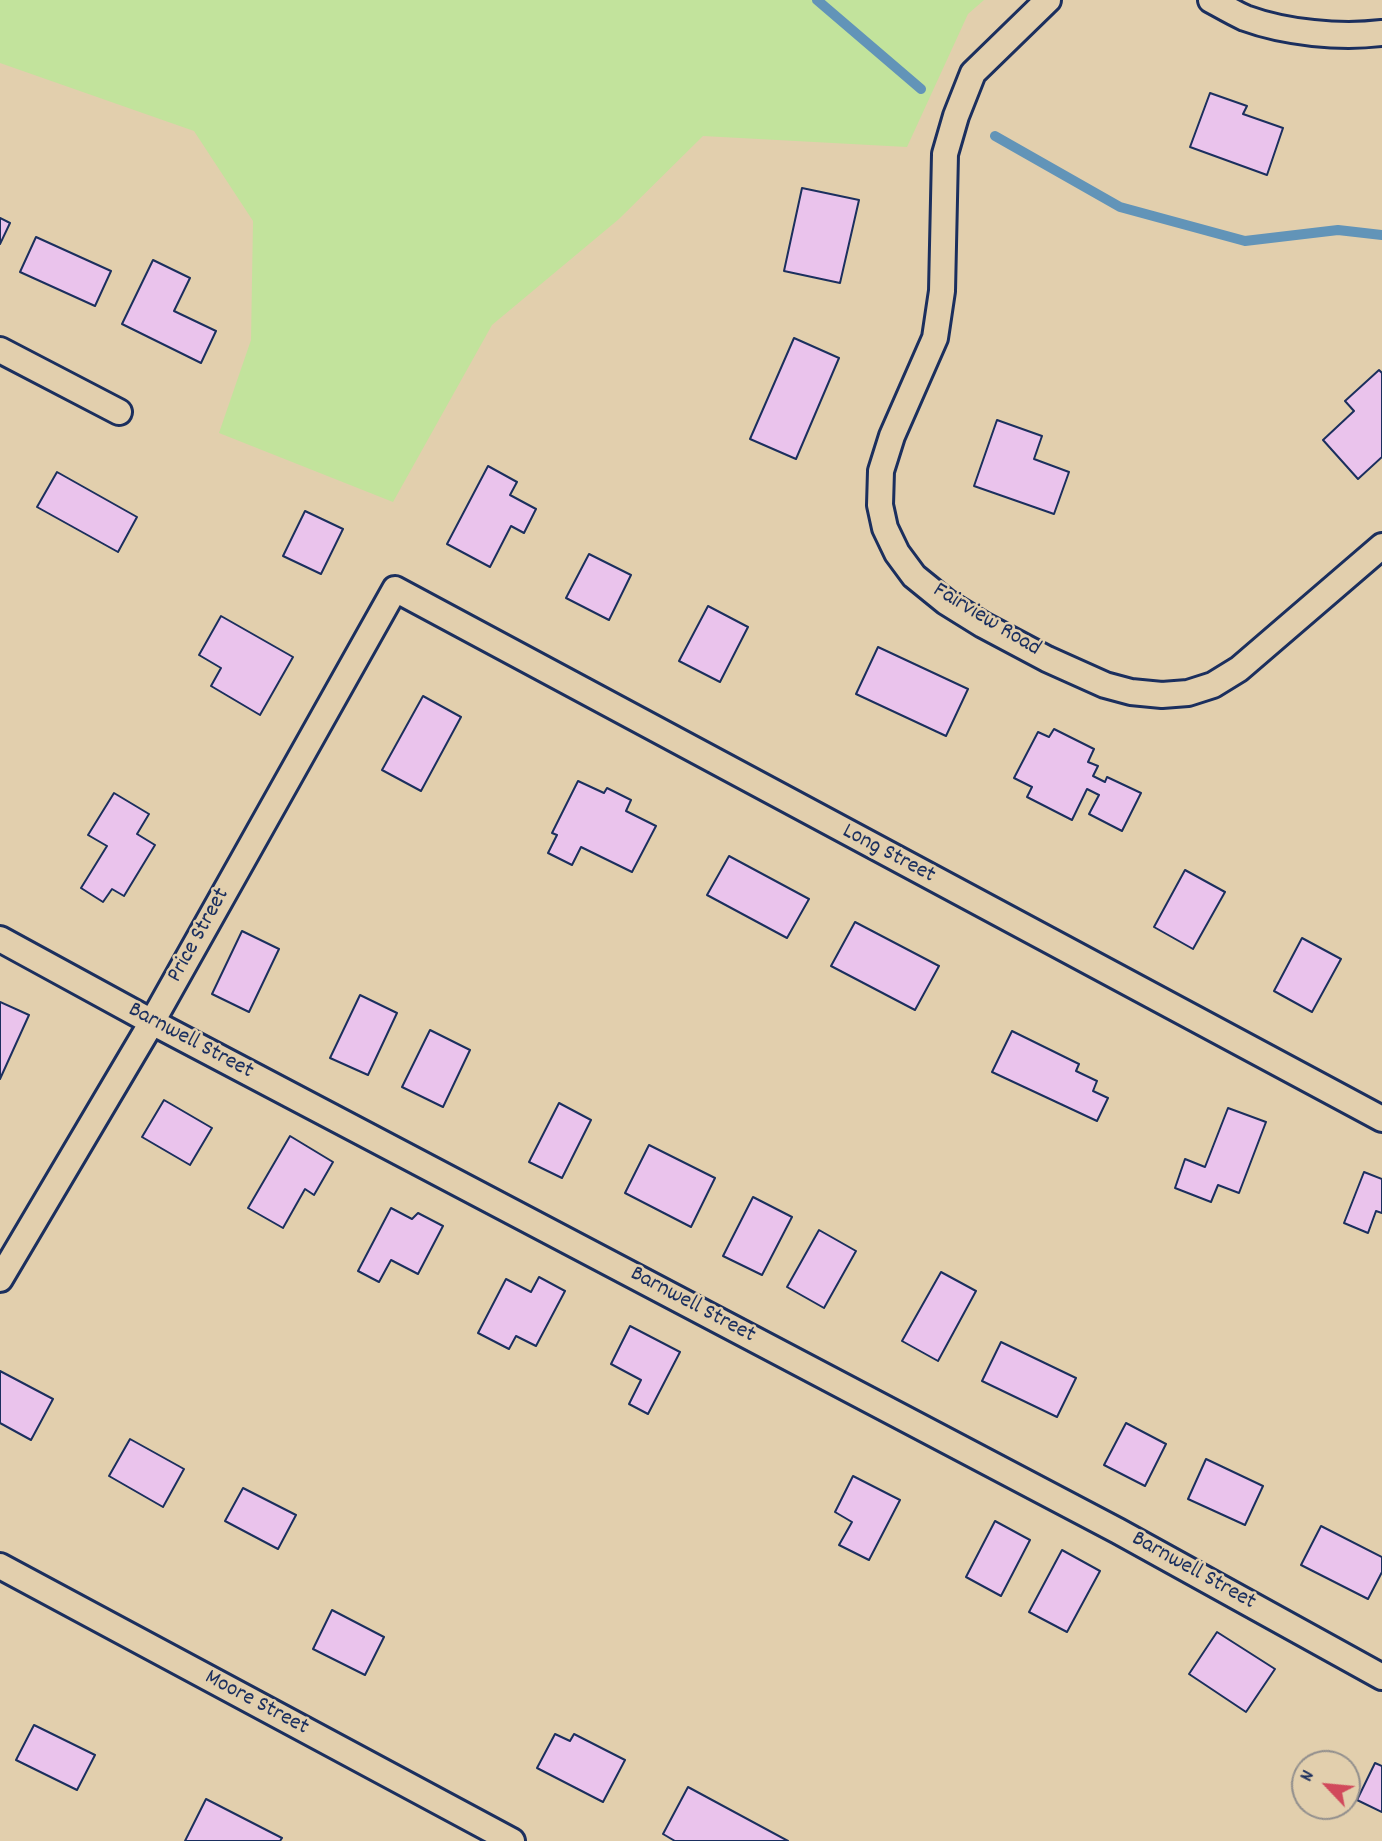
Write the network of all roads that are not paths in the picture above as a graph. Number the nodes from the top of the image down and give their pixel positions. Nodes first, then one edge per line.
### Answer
1 (1048, 0) edge
2 (1211, 0) edge
3 (1382, 33) edge
4 (0, 350) edge
5 (118, 412) dead end
6 (1382, 546) edge
7 (395, 589) joint
8 (0, 939) edge
9 (152, 1022) junction
10 (1382, 1119) edge
11 (0, 1279) edge
12 (0, 1566) edge
13 (1382, 1678) edge
14 (512, 1841) edge

1 - 6 street, Fairview Road
2 - 3 street
4 - 5 street
7 - 9 street, Price Street
7 - 10 street, Long Street
8 - 9 street, Barnwell Street
9 - 11 street, Price Street
9 - 13 street, Barnwell Street
12 - 14 street, Moore Street

